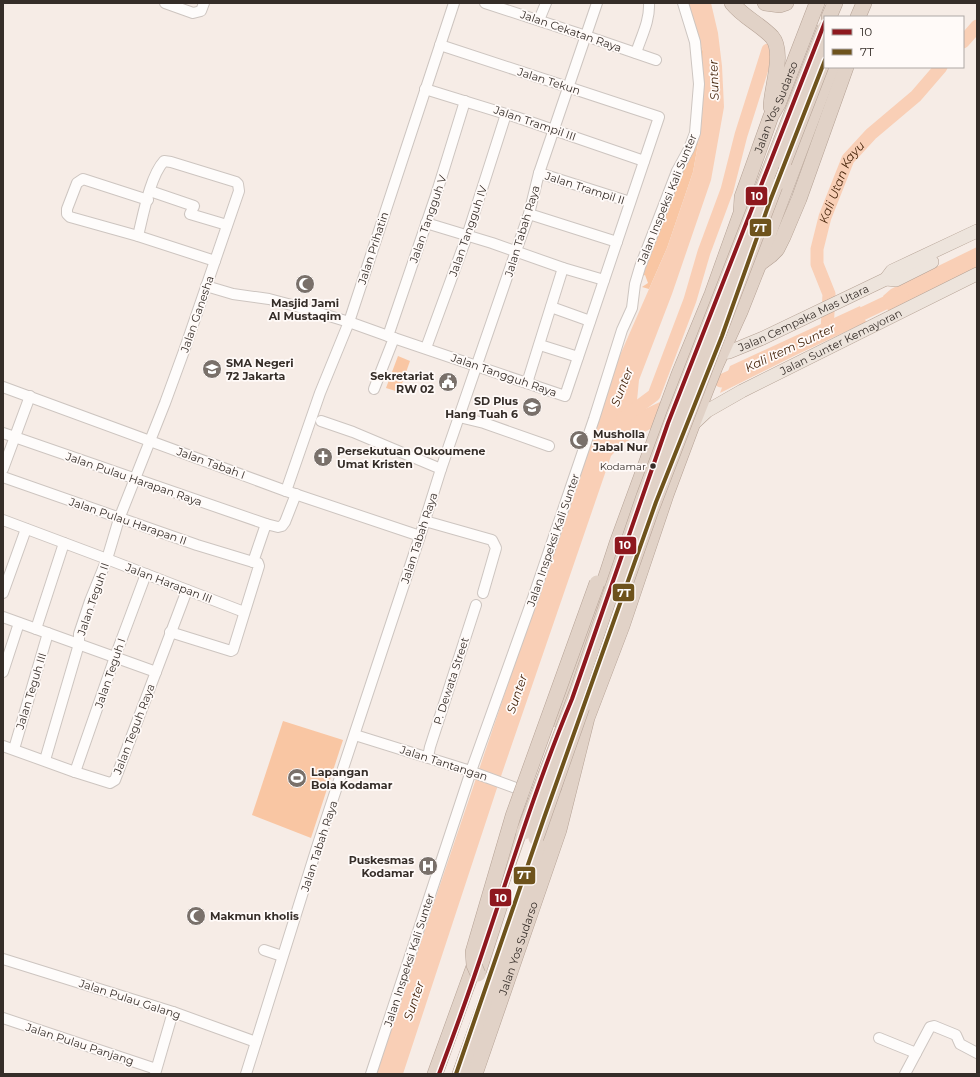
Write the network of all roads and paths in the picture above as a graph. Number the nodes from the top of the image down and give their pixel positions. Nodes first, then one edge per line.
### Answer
1 (165, 3) edge
2 (204, 3) edge
3 (454, 3) edge
4 (485, 3) edge
5 (546, 3) edge
6 (596, 3) edge
7 (649, 3) edge
8 (683, 3) edge
9 (732, 3) edge
10 (765, 3) edge
11 (786, 3) edge
12 (817, 3) edge
13 (826, 3) edge
14 (835, 3) edge
15 (846, 3) edge
16 (855, 3) edge
17 (864, 3) edge
18 (870, 3) edge
19 (499, 5) edge
20 (830, 16) edge
21 (840, 16) edge
22 (850, 16) edge
23 (858, 16) edge
24 (865, 16) edge
25 (539, 20) junction
26 (824, 31) edge
27 (586, 36) junction
28 (440, 45) junction
29 (636, 53) junction
30 (824, 59) edge
31 (656, 60) dead end
32 (831, 68) edge
33 (838, 68) edge
34 (846, 68) edge
35 (568, 88) junction
36 (425, 89) junction
37 (465, 101) junction
38 (775, 110) junction
39 (506, 114) junction
40 (659, 117) joint
41 (554, 130) junction
42 (765, 156) junction
43 (644, 161) junction
44 (793, 166) junction
45 (540, 173) junction
46 (149, 196) junction
47 (630, 202) junction
48 (741, 213) junction
49 (529, 214) junction
50 (426, 223) junction
51 (228, 225) junction
52 (977, 231) edge
53 (138, 236) junction
54 (467, 236) junction
55 (977, 240) edge
56 (617, 242) junction
57 (516, 251) junction
58 (215, 261) junction
59 (759, 264) junction
60 (563, 268) junction
61 (977, 274) edge
62 (886, 279) junction
63 (604, 280) junction
64 (206, 286) junction
65 (551, 307) junction
66 (590, 321) junction
67 (348, 322) junction
68 (391, 337) junction
69 (540, 345) junction
70 (426, 348) junction
71 (721, 353) junction
72 (578, 357) junction
73 (476, 366) junction
74 (527, 383) junction
75 (3, 387) edge
76 (374, 390) dead end
77 (30, 396) junction
78 (702, 406) junction
79 (459, 417) junction
80 (321, 421) dead end
81 (3, 433) edge
82 (15, 437) junction
83 (150, 440) junction
84 (550, 446) dead end
85 (441, 469) junction
86 (3, 470) edge
87 (3, 477) edge
88 (135, 479) junction
89 (291, 492) junction
90 (119, 519) junction
91 (3, 520) edge
92 (425, 520) junction
93 (266, 524) junction
94 (26, 529) junction
95 (420, 536) junction
96 (64, 543) junction
97 (617, 543) junction
98 (107, 559) junction
99 (253, 562) junction
100 (146, 574) junction
101 (186, 590) junction
102 (3, 593) edge
103 (483, 594) dead end
104 (476, 605) dead end
105 (244, 612) junction
106 (3, 617) edge
107 (19, 623) junction
108 (36, 629) junction
109 (170, 632) junction
110 (48, 633) junction
111 (79, 644) junction
112 (115, 657) junction
113 (3, 672) edge
114 (156, 672) junction
115 (583, 728) junction
116 (355, 736) junction
117 (556, 737) dead end
118 (576, 744) junction
119 (3, 746) edge
120 (14, 749) junction
121 (428, 757) junction
122 (45, 760) junction
123 (75, 772) junction
124 (473, 772) junction
125 (532, 794) junction
126 (565, 807) junction
127 (525, 825) dead end
128 (548, 828) junction
129 (264, 950) dead end
130 (282, 956) junction
131 (3, 959) edge
132 (478, 974) junction
133 (174, 1012) junction
134 (3, 1018) edge
135 (879, 1038) dead end
136 (256, 1042) junction
137 (977, 1052) edge
138 (916, 1053) junction
139 (155, 1072) edge
140 (246, 1074) edge
141 (371, 1074) edge
142 (435, 1074) edge
143 (441, 1074) edge
144 (455, 1074) edge
145 (460, 1074) edge
146 (465, 1074) edge
147 (475, 1074) edge
148 (905, 1074) edge

1 - 2 street
3 - 28 street, Jalan Prihatin
4 - 19 street, Jalan Cekatan Raya
5 - 25 street
6 - 27 street, Jalan Tabah Raya
7 - 29 street
8 - 124 street, Jalan Inspeksi Kali Sunter
9 - 38 highway
10 - 11 highway
12 - 38 highway, Jalan Yos Sudarso
13 - 42 highway, Jalan Yos Sudarso
14 - 20 highway
15 - 21 highway
16 - 22 highway
17 - 23 highway
18 - 24 highway
19 - 25 street, Jalan Cekatan Raya
25 - 27 street, Jalan Cekatan Raya
26 - 132 highway, bridge
27 - 29 street, Jalan Cekatan Raya
27 - 35 street, Jalan Tabah Raya
28 - 35 street, Jalan Tekun
28 - 36 street, Jalan Prihatin
29 - 31 street, Jalan Cekatan Raya
30 - 144 highway, bridge
32 - 44 highway, Jalan Yos Sudarso
33 - 59 highway, Jalan Yos Sudarso
34 - 59 highway
35 - 40 street, Jalan Tekun
35 - 41 street, Jalan Tabah Raya
36 - 37 street, Jalan Trampil III
36 - 67 street, Jalan Prihatin
37 - 39 street, Jalan Trampil III
37 - 50 street, Jalan Tangguh V
38 - 48 highway, Jalan Yos Sudarso
39 - 41 street, Jalan Trampil III
39 - 54 street, Jalan Tangguh IV
40 - 43 street, Jalan Tangguh Raya
41 - 43 street, Jalan Trampil III
41 - 45 street, Jalan Tabah Raya
42 - 44 highway
42 - 48 highway, Jalan Yos Sudarso
43 - 47 street, Jalan Tangguh Raya
44 - 59 highway, Jalan Yos Sudarso
45 - 47 street, Jalan Trampil II
45 - 49 street, Jalan Tabah Raya
46 - 51 street
46 - 51 street, Jalan Ganesha
46 - 53 street
46 - 53 street
47 - 56 street, Jalan Tangguh Raya
48 - 97 highway, Jalan Yos Sudarso
49 - 56 street
49 - 57 street, Jalan Tabah Raya
50 - 54 street
50 - 68 street, Jalan Tangguh V
51 - 58 street, Jalan Ganesha
52 - 62 main road, Jalan Cempaka Mas Utara
53 - 58 street
54 - 57 street
54 - 70 street, Jalan Tangguh IV
55 - 62 main road, Jalan Cempaka Mas Utara
56 - 63 street, Jalan Tangguh Raya
57 - 60 street
57 - 73 street, Jalan Tabah Raya
58 - 64 street, Jalan Ganesha
59 - 71 highway, Jalan Yos Sudarso
60 - 63 street
60 - 65 street
61 - 78 main road, Jalan Sunter Kemayoran
62 - 71 main road, Jalan Cempaka Mas Utara
63 - 66 street, Jalan Tangguh Raya
64 - 67 street, Jalan Tangguh Raya
64 - 83 street, Jalan Ganesha
65 - 66 street
65 - 69 street
66 - 72 street, Jalan Tangguh Raya
67 - 68 street, Jalan Tangguh Raya
67 - 89 street, Jalan Prihatin
68 - 70 street, Jalan Tangguh Raya
68 - 76 street, Jalan Tangguh V
69 - 72 street
69 - 74 street
70 - 73 street, Jalan Tangguh Raya
71 - 78 highway, Jalan Yos Sudarso
72 - 74 street, Jalan Tangguh Raya
73 - 74 street, Jalan Tangguh Raya
73 - 79 street, Jalan Tabah Raya
75 - 77 street, Jalan Tabah I
77 - 82 street
77 - 83 street, Jalan Tabah I
78 - 115 highway, Jalan Yos Sudarso
79 - 84 street
79 - 85 street, Jalan Tabah Raya
80 - 85 street
81 - 82 street, Jalan Pulau Harapan Raya
82 - 86 street
82 - 88 street, Jalan Pulau Harapan Raya
83 - 88 street, Jalan Teguh II
83 - 89 street, Jalan Tabah I
85 - 92 street, Jalan Tabah Raya
87 - 90 street, Jalan Pulau Harapan II
88 - 90 street, Jalan Teguh II
88 - 93 street, Jalan Pulau Harapan Raya
89 - 93 street, Jalan Prihatin
89 - 95 street, Jalan Tabah I
90 - 98 street, Jalan Teguh II
90 - 99 street, Jalan Pulau Harapan II
91 - 94 street, Jalan Harapan III
92 - 95 street, Jalan Tabah Raya
92 - 103 street
93 - 99 street
94 - 96 street, Jalan Harapan III
94 - 102 street
95 - 116 street, Jalan Tabah Raya
96 - 98 street, Jalan Harapan III
96 - 108 street
97 - 125 highway, Jalan Yos Sudarso
97 - 132 highway, bridge
98 - 100 street, Jalan Harapan III
98 - 111 street, Jalan Teguh II
99 - 105 street
100 - 101 street, Jalan Harapan III
100 - 112 street, Jalan Teguh I
101 - 105 street, Jalan Harapan III
101 - 109 street, Jalan Teguh Raya
104 - 121 street, P. Dewata Street
105 - 109 street
106 - 107 street
107 - 108 street
107 - 113 street
108 - 110 street
109 - 114 street, Jalan Teguh Raya
110 - 111 street
110 - 120 street, Jalan Teguh III
111 - 112 street
111 - 122 street, Jalan Teguh II
112 - 114 street
112 - 123 street, Jalan Teguh I
114 - 123 street, Jalan Teguh Raya
115 - 118 highway, Jalan Yos Sudarso
115 - 126 highway, Jalan Yos Sudarso
116 - 121 street, Jalan Tantangan
116 - 130 street, Jalan Tabah Raya
117 - 118 highway
118 - 128 highway, Jalan Yos Sudarso
119 - 120 street, Jalan Teguh Raya
120 - 122 street, Jalan Teguh Raya
121 - 124 street, Jalan Tantangan
122 - 123 street, Jalan Teguh Raya
124 - 125 street, Jalan Tantangan
124 - 141 street, Jalan Inspeksi Kali Sunter
125 - 142 highway, Jalan Yos Sudarso
126 - 146 highway
126 - 147 highway, Jalan Yos Sudarso
127 - 128 highway
128 - 145 highway, Jalan Yos Sudarso
129 - 130 street
130 - 136 street, Jalan Tabah Raya
131 - 133 street, Jalan Pulau Galang
132 - 143 highway
133 - 136 street, Jalan Pulau Galang
133 - 139 street, Jalan Pulau Panjang
134 - 139 street, Jalan Pulau Panjang
135 - 138 street
136 - 140 street, Jalan Tabah Raya
137 - 138 street
138 - 148 street

